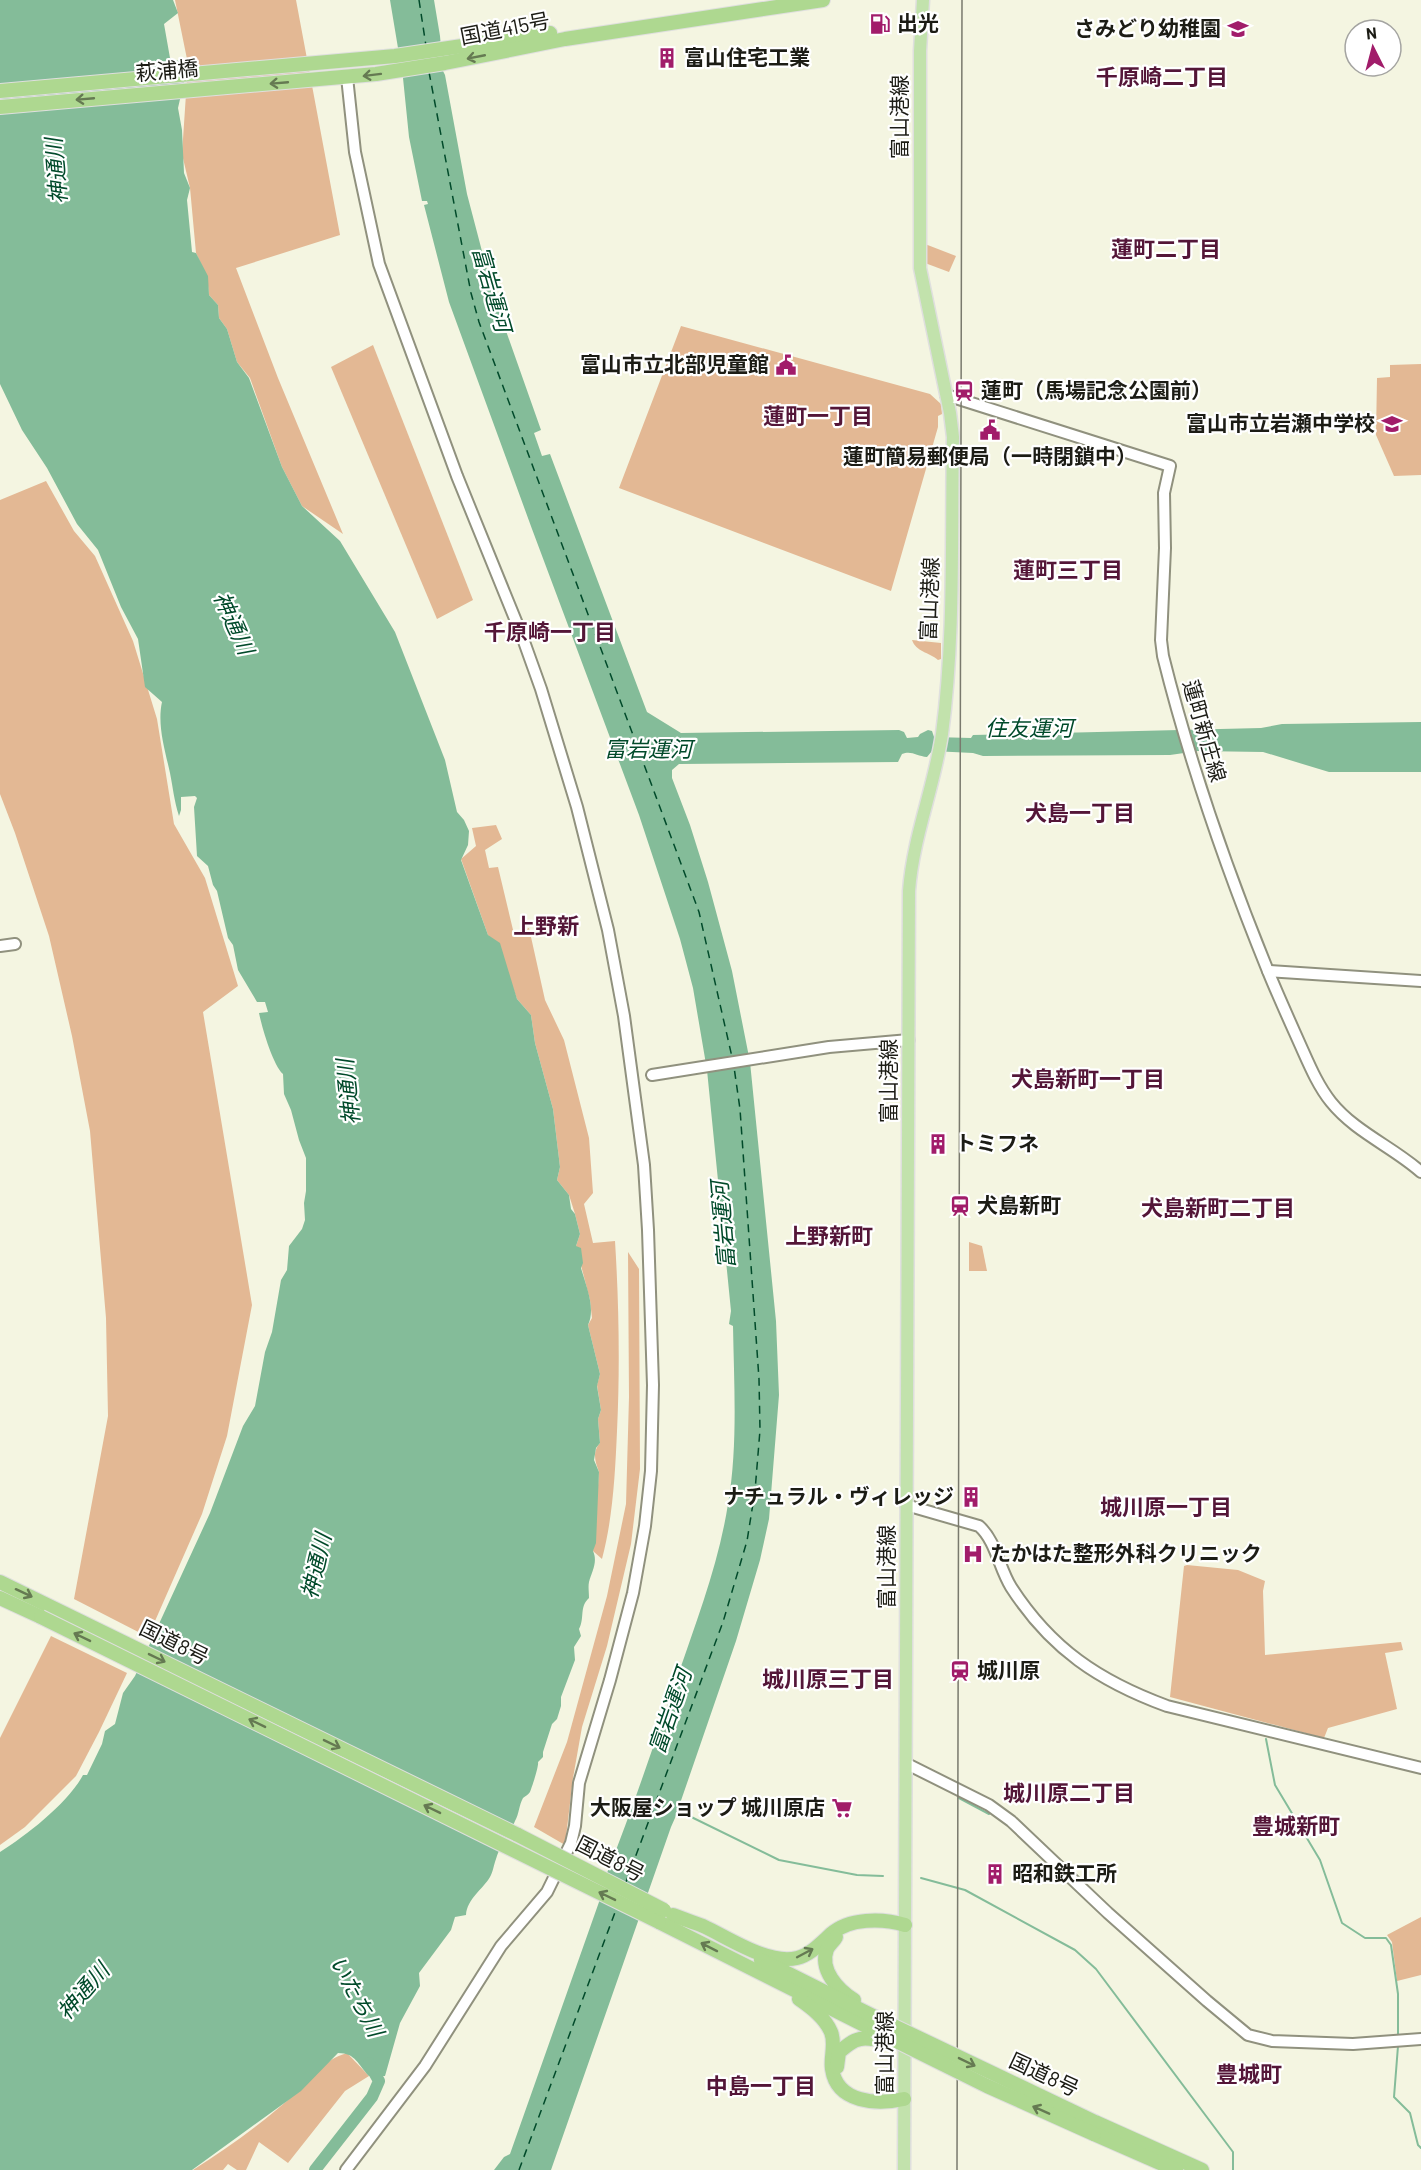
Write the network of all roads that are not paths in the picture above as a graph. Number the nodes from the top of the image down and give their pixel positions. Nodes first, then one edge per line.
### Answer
1 (773, 0) edge
2 (824, 0) edge
3 (923, 0) edge
4 (444, 56) junction
5 (334, 62) joint
6 (342, 78) junction
7 (0, 91) edge
8 (0, 107) edge
9 (946, 395) junction
10 (15, 944) dead end
11 (0, 946) edge
12 (1268, 971) junction
13 (1421, 981) edge
14 (909, 1040) junction
15 (652, 1075) dead end
16 (1421, 1172) edge
17 (906, 1505) junction
18 (0, 1582) edge
19 (0, 1598) edge
20 (907, 1764) junction
21 (1421, 1768) edge
22 (665, 1916) junction
23 (905, 1925) junction
24 (747, 1966) junction
25 (875, 2025) junction
26 (1421, 2039) edge
27 (944, 2058) junction
28 (904, 2099) junction
29 (1095, 2128) junction
30 (346, 2170) edge
31 (904, 2170) edge
32 (1176, 2170) edge
33 (1202, 2170) edge

1 - 4 highway, 国道415号
2 -> 4 highway, 国道415号
3 - 9 main road, 富山港線
4 - 5 highway, 国道415号
4 -> 6 highway, 国道415号
5 - 7 highway, 萩浦橋
6 -> 8 highway, 萩浦橋
6 - 30 street
9 - 12 street, 蓮町新庄線
9 - 14 main road, 富山港線
10 - 11 street
12 - 13 street
12 - 16 street, 蓮町新庄線
14 - 15 street
14 - 17 main road, 富山港線
17 - 20 main road, 富山港線
17 - 21 street
18 -> 22 highway, 国道8号, bridge
22 -> 19 highway, 国道8号, bridge
20 - 23 main road, 富山港線
20 - 26 street
22 -> 23 highway
24 -> 22 highway, 国道8号
22 - 25 highway, 国道8号
23 - 25 highway
23 - 28 main road, 富山港線
24 - 25 highway, 国道8号
24 - 28 highway
25 - 27 highway, bridge
25 - 27 highway, bridge
25 - 28 highway
27 - 29 highway, 国道8号, bridge
28 - 31 main road, 富山港線
29 - 32 highway, 国道8号
29 - 33 highway, 国道8号

